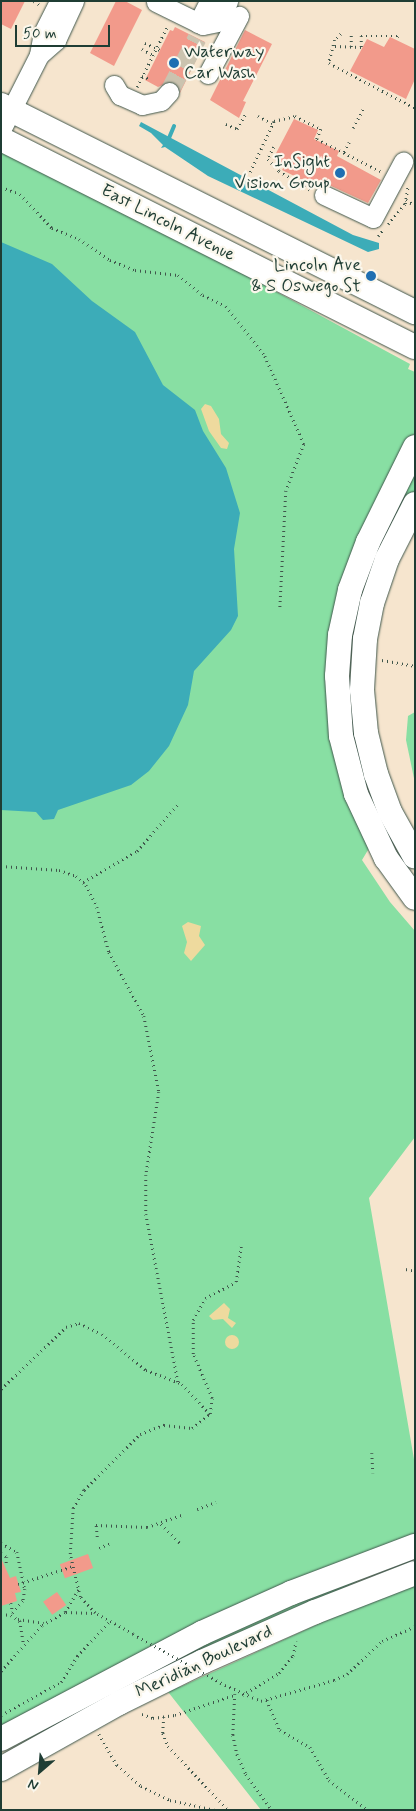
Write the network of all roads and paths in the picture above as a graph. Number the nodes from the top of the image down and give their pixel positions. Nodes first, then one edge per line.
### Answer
1 (59, 1) edge
2 (74, 1) edge
3 (200, 1) edge
4 (209, 1) edge
5 (218, 1) edge
6 (156, 2) edge
7 (234, 9) edge
8 (193, 20) edge
9 (341, 34) dead end
10 (352, 35) dead end
11 (396, 40) dead end
12 (145, 43) dead end
13 (335, 46) junction
14 (351, 47) junction
15 (142, 49) dead end
16 (158, 49) junction
17 (39, 55) junction
18 (153, 55) junction
19 (208, 74) dead end
20 (142, 76) junction
21 (150, 80) dead end
22 (114, 85) dead end
23 (135, 91) dead end
24 (168, 94) tunnel mouth
25 (415, 108) edge
26 (363, 109) dead end
27 (244, 112) dead end
28 (5, 115) edge
29 (258, 116) dead end
30 (272, 123) junction
31 (226, 124) dead end
32 (353, 128) dead end
33 (1, 139) edge
34 (349, 142) dead end
35 (274, 147) dead end
36 (344, 152) junction
37 (281, 163) dead end
38 (365, 164) junction
39 (362, 168) dead end
40 (278, 169) junction
41 (402, 170) edge
42 (250, 172) dead end
43 (1, 187) edge
44 (320, 195) joint
45 (406, 200) junction
46 (415, 205) edge
47 (378, 236) dead end
48 (415, 312) edge
49 (415, 347) edge
50 (415, 447) edge
51 (415, 504) edge
52 (280, 608) dead end
53 (379, 657) dead end
54 (415, 666) edge
55 (177, 805) dead end
56 (415, 857) edge
57 (1, 866) edge
58 (83, 882) junction
59 (415, 898) edge
60 (241, 1246) dead end
61 (406, 1269) dead end
62 (415, 1271) edge
63 (178, 1382) junction
64 (1, 1389) edge
65 (210, 1414) junction
66 (372, 1452) dead end
67 (373, 1473) dead end
68 (216, 1502) dead end
69 (197, 1509) dead end
70 (184, 1514) dead end
71 (161, 1524) junction
72 (97, 1537) dead end
73 (110, 1542) dead end
74 (1, 1543) edge
75 (180, 1543) dead end
76 (415, 1546) edge
77 (99, 1548) dead end
78 (1, 1553) edge
79 (6, 1566) dead end
80 (73, 1566) junction
81 (415, 1573) edge
82 (24, 1582) junction
83 (18, 1584) dead end
84 (78, 1588) junction
85 (10, 1603) dead end
86 (65, 1612) junction
87 (95, 1613) junction
88 (1, 1614) edge
89 (12, 1614) junction
90 (17, 1619) junction
91 (110, 1621) junction
92 (44, 1624) junction
93 (415, 1626) edge
94 (296, 1641) dead end
95 (24, 1645) junction
96 (1, 1671) edge
97 (236, 1693) junction
98 (242, 1694) junction
99 (267, 1700) junction
100 (142, 1714) dead end
101 (1, 1715) edge
102 (164, 1717) junction
103 (99, 1734) dead end
104 (1, 1739) edge
105 (1, 1769) edge
106 (215, 1810) edge
107 (228, 1810) edge
108 (272, 1810) edge
109 (368, 1810) edge

1 - 17 street
2 - 17 street
3 - 8 street
4 - 8 street
5 - 8 street
6 - 8 street
7 - 8 street
7 - 19 street
8 - 16 path
9 - 13 path
10 - 14 path
11 - 14 path
12 - 16 path
13 - 14 path
13 - 25 path
15 - 18 path
16 - 18 path
17 - 28 street
18 - 20 path
20 - 21 path
20 - 23 path
22 - 24 street
26 - 32 path
27 - 31 path
28 - 48 main road, East Lincoln Avenue
29 - 30 path
30 - 36 path
30 - 42 path
33 - 49 main road, East Lincoln Avenue
34 - 36 path
35 - 40 path
36 - 38 path
37 - 40 path
38 - 39 path
38 - 41 path
40 - 44 path
41 - 44 street
41 - 45 path
43 - 52 path
45 - 46 path
45 - 47 path
50 - 59 main road
51 - 56 main road
53 - 54 path
55 - 58 path
57 - 58 path
58 - 63 path
60 - 65 path
61 - 62 path
63 - 64 path
63 - 65 path
65 - 80 path
66 - 67 path
68 - 69 path
70 - 71 path
71 - 72 path
71 - 75 path
73 - 77 path
74 - 82 path
76 - 104 main road, Meridian Boulevard
78 - 79 path
80 - 82 path
80 - 84 path
81 - 105 main road, Meridian Boulevard
82 - 83 path
82 - 89 path
84 - 86 path
84 - 87 path
85 - 89 path
86 - 87 path
86 - 92 path
87 - 91 path
88 - 89 path
89 - 90 path
90 - 92 path
90 - 95 path
91 - 97 path, bridge
91 - 101 path
92 - 95 path
93 - 99 path
94 - 98 path
95 - 96 path
97 - 98 path
97 - 102 path
97 - 108 path
98 - 99 path
99 - 109 path
100 - 102 path
102 - 107 path
103 - 106 path

